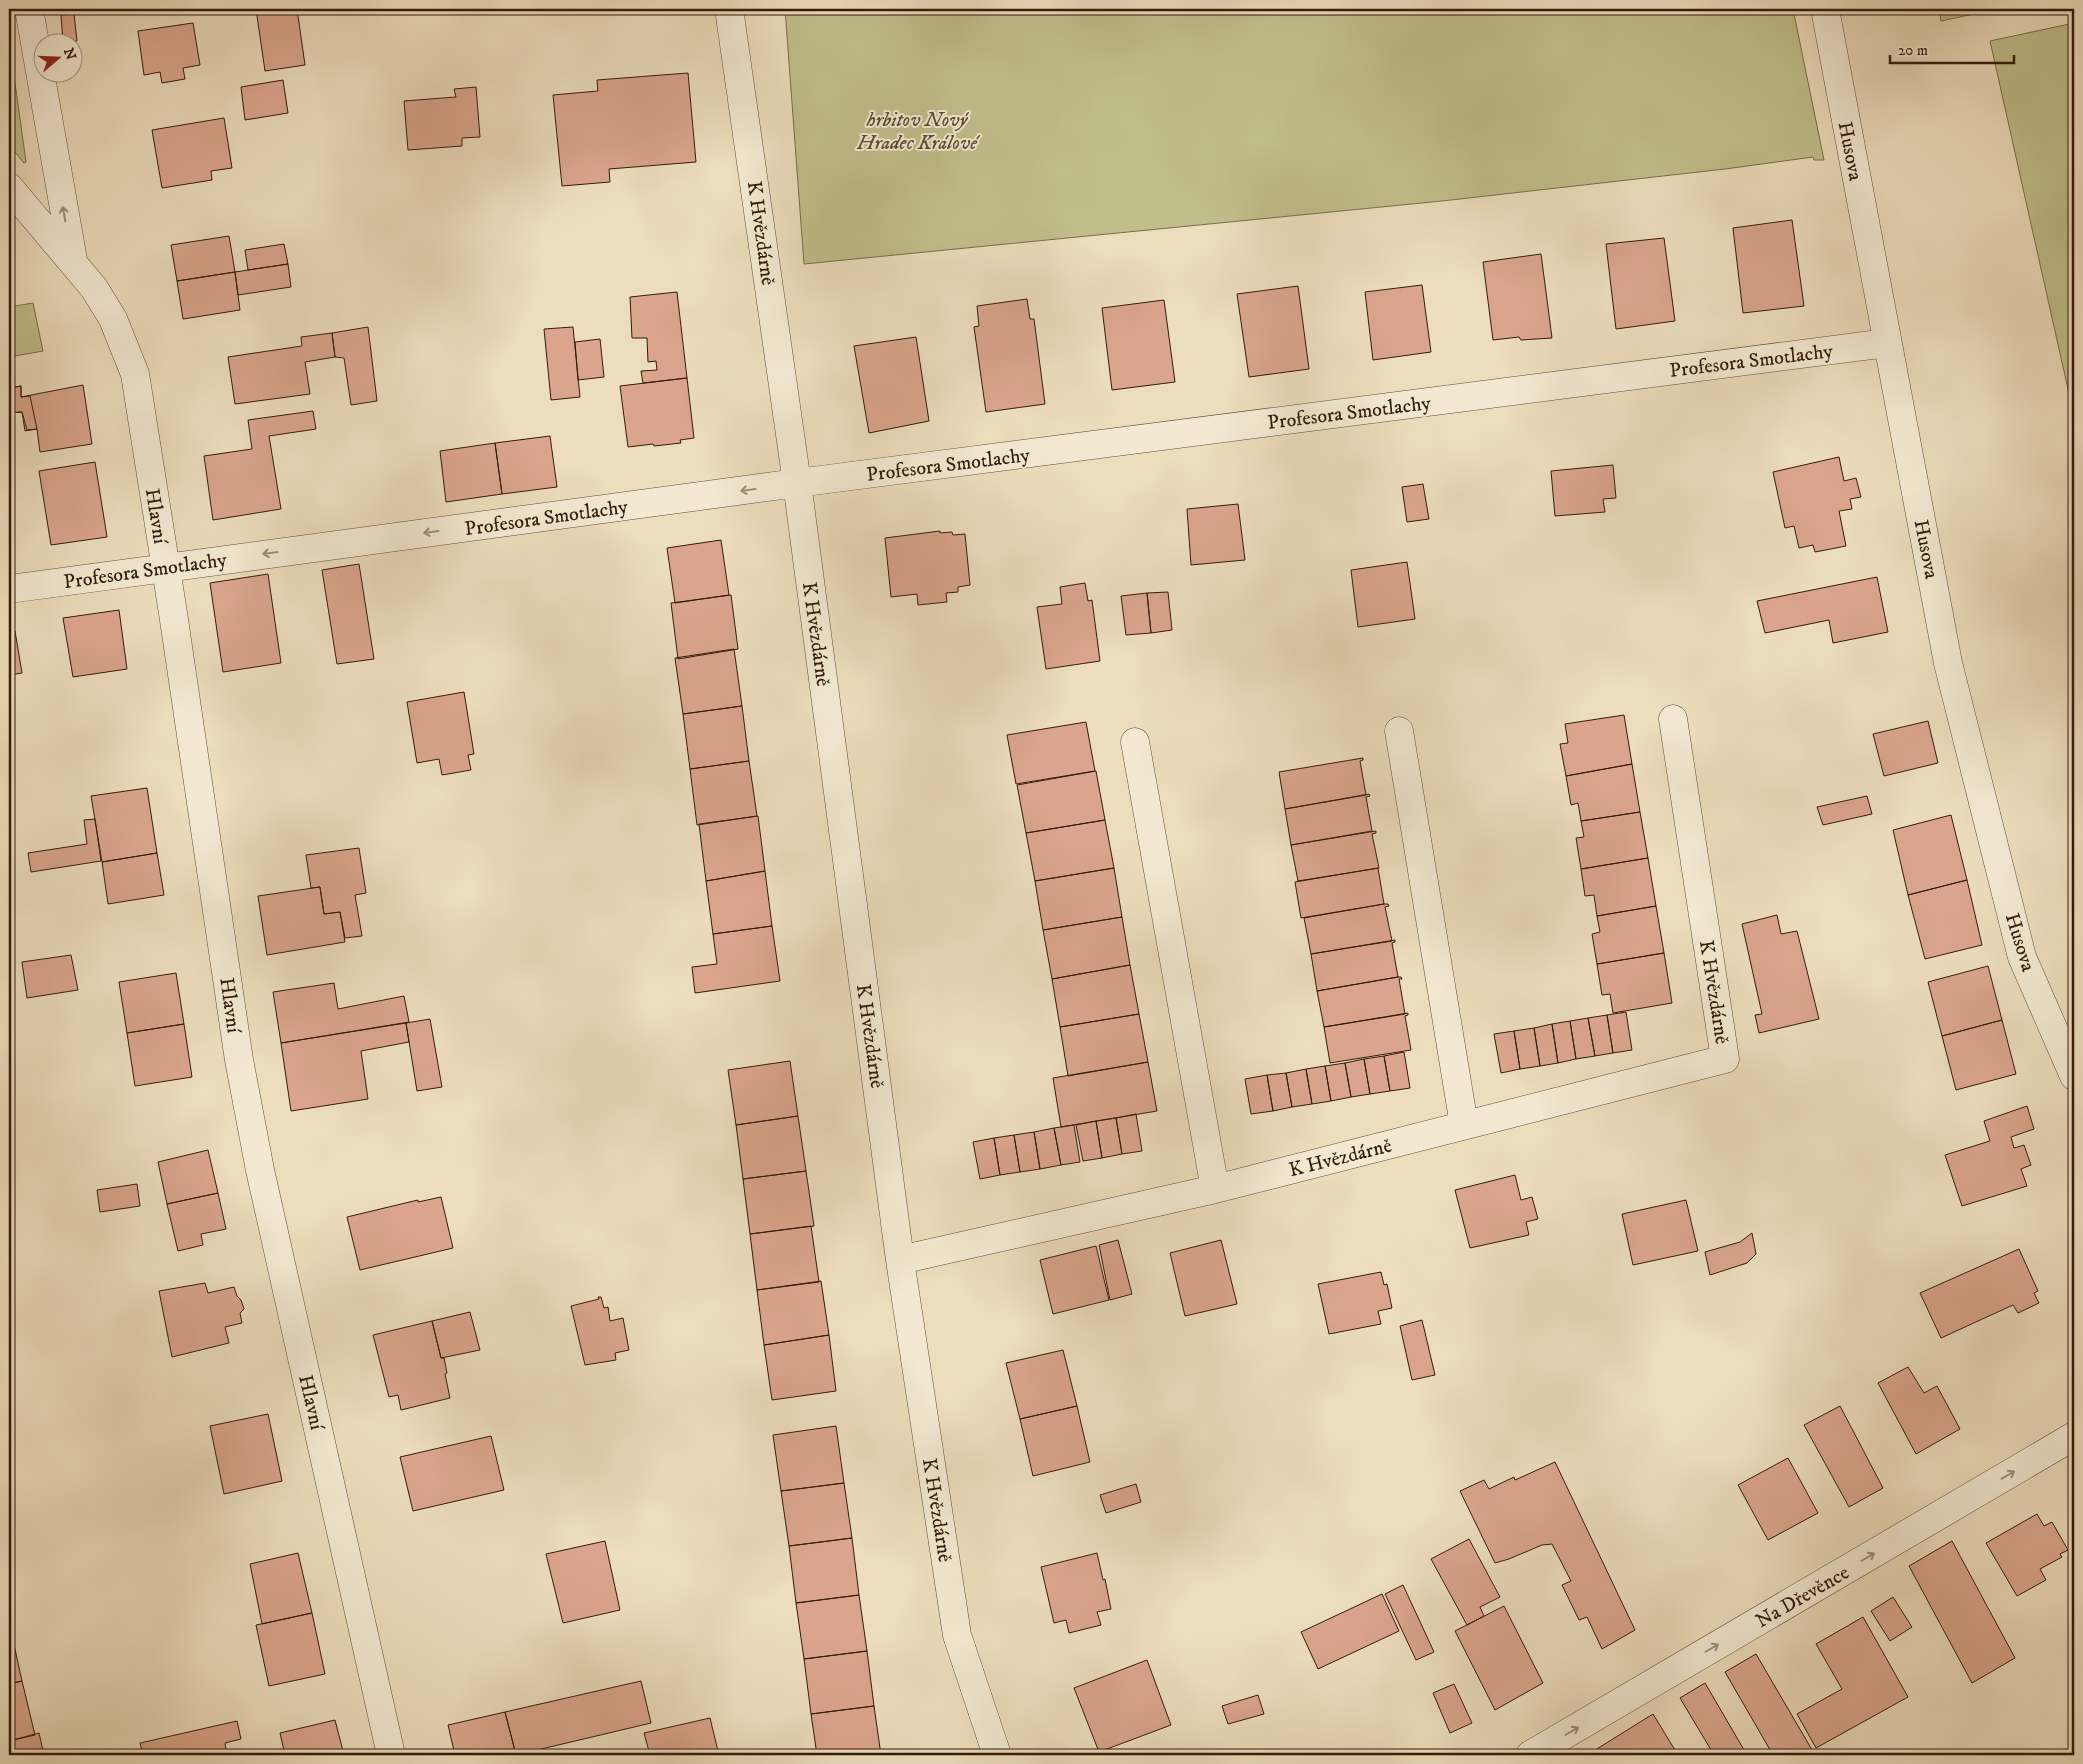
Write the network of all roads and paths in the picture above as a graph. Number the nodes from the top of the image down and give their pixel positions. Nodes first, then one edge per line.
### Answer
1 (29, 9) edge
2 (729, 9) edge
3 (1825, 9) edge
4 (9, 187) edge
5 (73, 262) junction
6 (1888, 343) junction
7 (797, 483) junction
8 (165, 568) junction
9 (9, 589) edge
10 (1673, 719) dead end
11 (1399, 731) dead end
12 (1135, 742) dead end
13 (2071, 1061) edge
14 (1464, 1126) junction
15 (1216, 1189) junction
16 (900, 1260) junction
17 (2074, 1436) edge
18 (391, 1755) edge
19 (997, 1755) edge
20 (1530, 1755) edge

5 -> 1 street, Hlavní
2 - 7 street, K Hvězdárně
3 - 6 street, Husova
4 - 5 street, Hlavní
5 - 8 street, Hlavní
6 - 7 street, Profesora Smotlachy
6 - 13 street, Husova
7 -> 8 street, Profesora Smotlachy
7 - 16 street, K Hvězdárně
8 - 9 street, Profesora Smotlachy
8 - 18 street, Hlavní
10 - 14 street, K Hvězdárně
11 - 14 street
12 - 15 street
14 - 15 street, K Hvězdárně
15 - 16 street, K Hvězdárně
16 - 19 street, K Hvězdárně
20 -> 17 street, Na Dřevěnce

